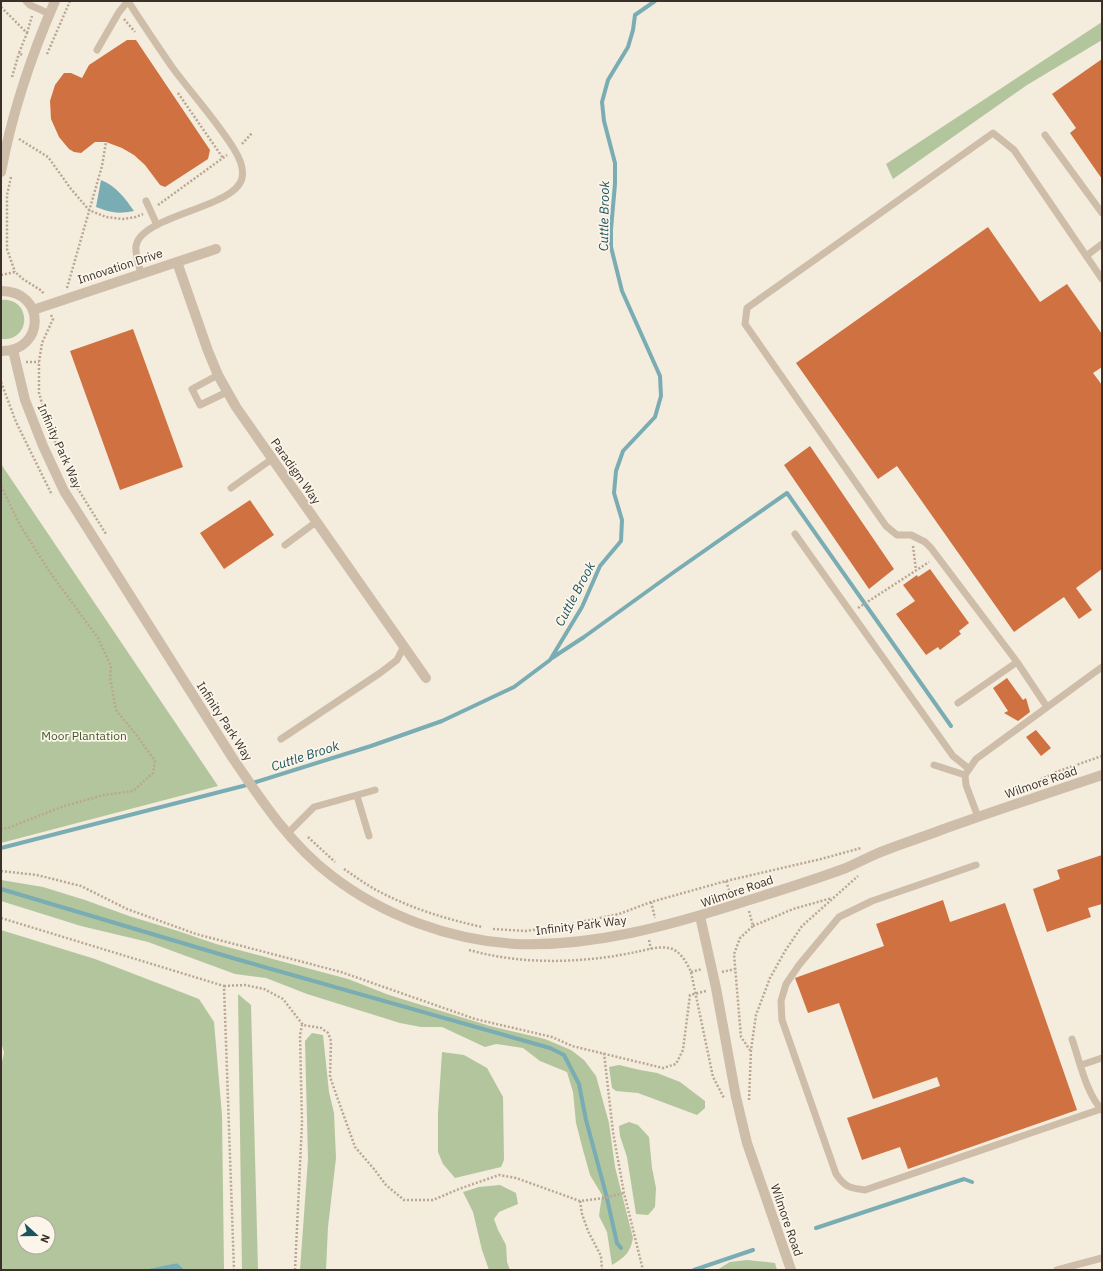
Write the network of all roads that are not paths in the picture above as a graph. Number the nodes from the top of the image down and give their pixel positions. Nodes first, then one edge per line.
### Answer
1 (26, 1) edge
2 (55, 1) edge
3 (50, 14) junction
4 (97, 50) dead end
5 (1045, 135) dead end
6 (1, 172) edge
7 (146, 200) dead end
8 (1102, 213) edge
9 (157, 226) junction
10 (1102, 244) edge
11 (216, 249) dead end
12 (1086, 256) junction
13 (177, 262) junction
14 (141, 273) junction
15 (1102, 279) edge
16 (1, 291) edge
17 (33, 310) junction
18 (13, 350) junction
19 (1, 351) edge
20 (218, 375) junction
21 (227, 392) junction
22 (272, 459) junction
23 (231, 488) dead end
24 (316, 522) junction
25 (795, 534) dead end
26 (285, 545) dead end
27 (404, 646) junction
28 (1017, 662) junction
29 (1102, 667) edge
30 (426, 678) dead end
31 (958, 704) dead end
32 (1047, 707) junction
33 (281, 739) dead end
34 (934, 765) dead end
35 (967, 772) junction
36 (1102, 775) edge
37 (375, 790) dead end
38 (357, 796) junction
39 (978, 817) junction
40 (287, 834) junction
41 (369, 836) dead end
42 (976, 865) dead end
43 (700, 916) junction
44 (1072, 1039) dead end
45 (1102, 1058) edge
46 (1081, 1065) junction
47 (1101, 1110) edge
48 (1102, 1258) edge
49 (790, 1270) edge
50 (1057, 1270) edge

1 - 3 lane
2 - 3 street
3 - 6 street
4 - 9 lane
5 - 8 lane
7 - 9 lane
9 - 14 lane
10 - 12 lane
11 - 13 street, Innovation Drive
12 - 15 lane
12 - 28 lane
13 - 14 street, Innovation Drive
13 - 20 street, Paradigm Way
14 - 17 street, Innovation Drive
16 - 17 street
17 - 18 street
18 - 19 street
18 - 40 street, Infinity Park Way
20 - 21 street, Paradigm Way
20 - 21 lane
21 - 22 street, Paradigm Way
22 - 23 lane
22 - 24 street, Paradigm Way
24 - 26 lane
24 - 27 street, Paradigm Way
25 - 35 lane
27 - 30 street, Paradigm Way
27 - 33 lane
28 - 31 lane
28 - 32 lane
29 - 32 lane
32 - 35 lane
34 - 35 lane
35 - 39 lane
36 - 39 street, Wilmore Road
37 - 38 lane
38 - 40 lane
38 - 41 lane
39 - 43 street, Wilmore Road
40 - 43 street, Infinity Park Way
42 - 47 lane
43 - 49 street, Wilmore Road
44 - 46 lane
45 - 46 lane
46 - 47 lane
48 - 50 lane

